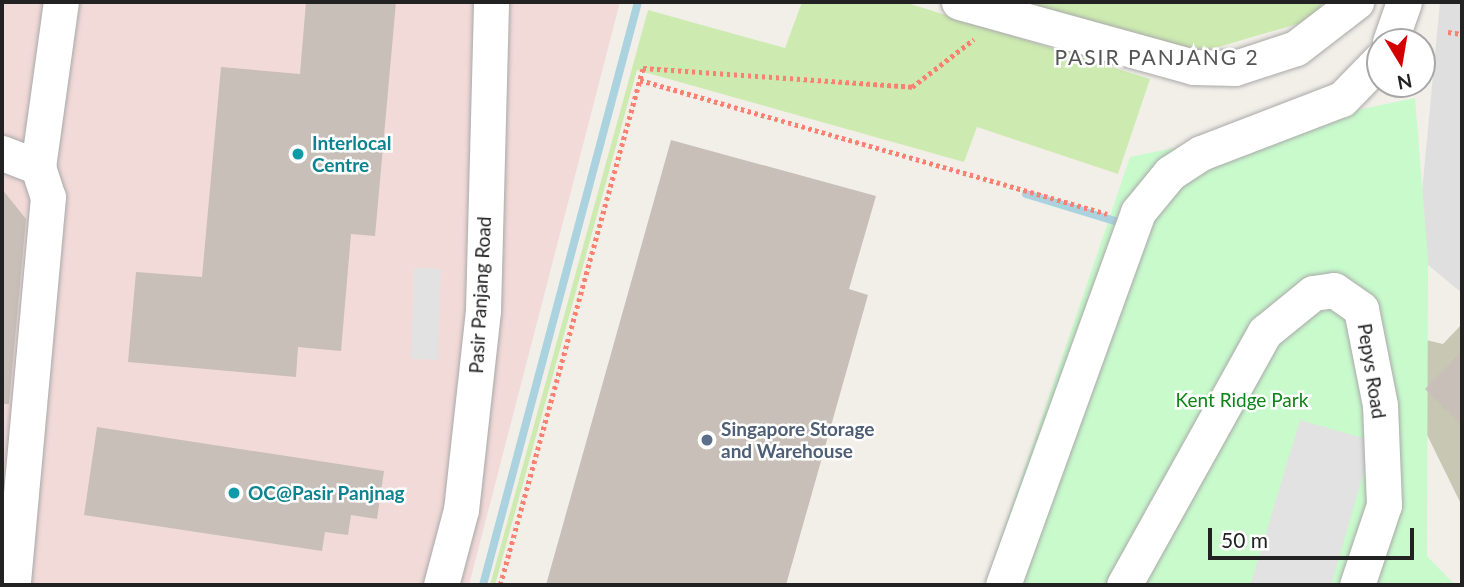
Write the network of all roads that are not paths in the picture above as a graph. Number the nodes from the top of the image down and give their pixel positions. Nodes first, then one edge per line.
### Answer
1 (61, 2) edge
2 (491, 2) edge
3 (958, 2) edge
4 (1356, 2) edge
5 (1404, 2) edge
6 (1395, 28) edge
7 (1366, 75) edge
8 (2, 153) edge
9 (38, 167) junction
10 (13, 585) edge
11 (441, 585) edge
12 (1003, 585) edge
13 (1124, 585) edge
14 (1357, 585) edge

1 - 9 street
2 - 11 street, Pasir Panjang Road
3 - 4 street
5 - 6 street
7 - 12 street
8 - 9 street
9 - 10 street
13 - 14 street, Pepys Road

